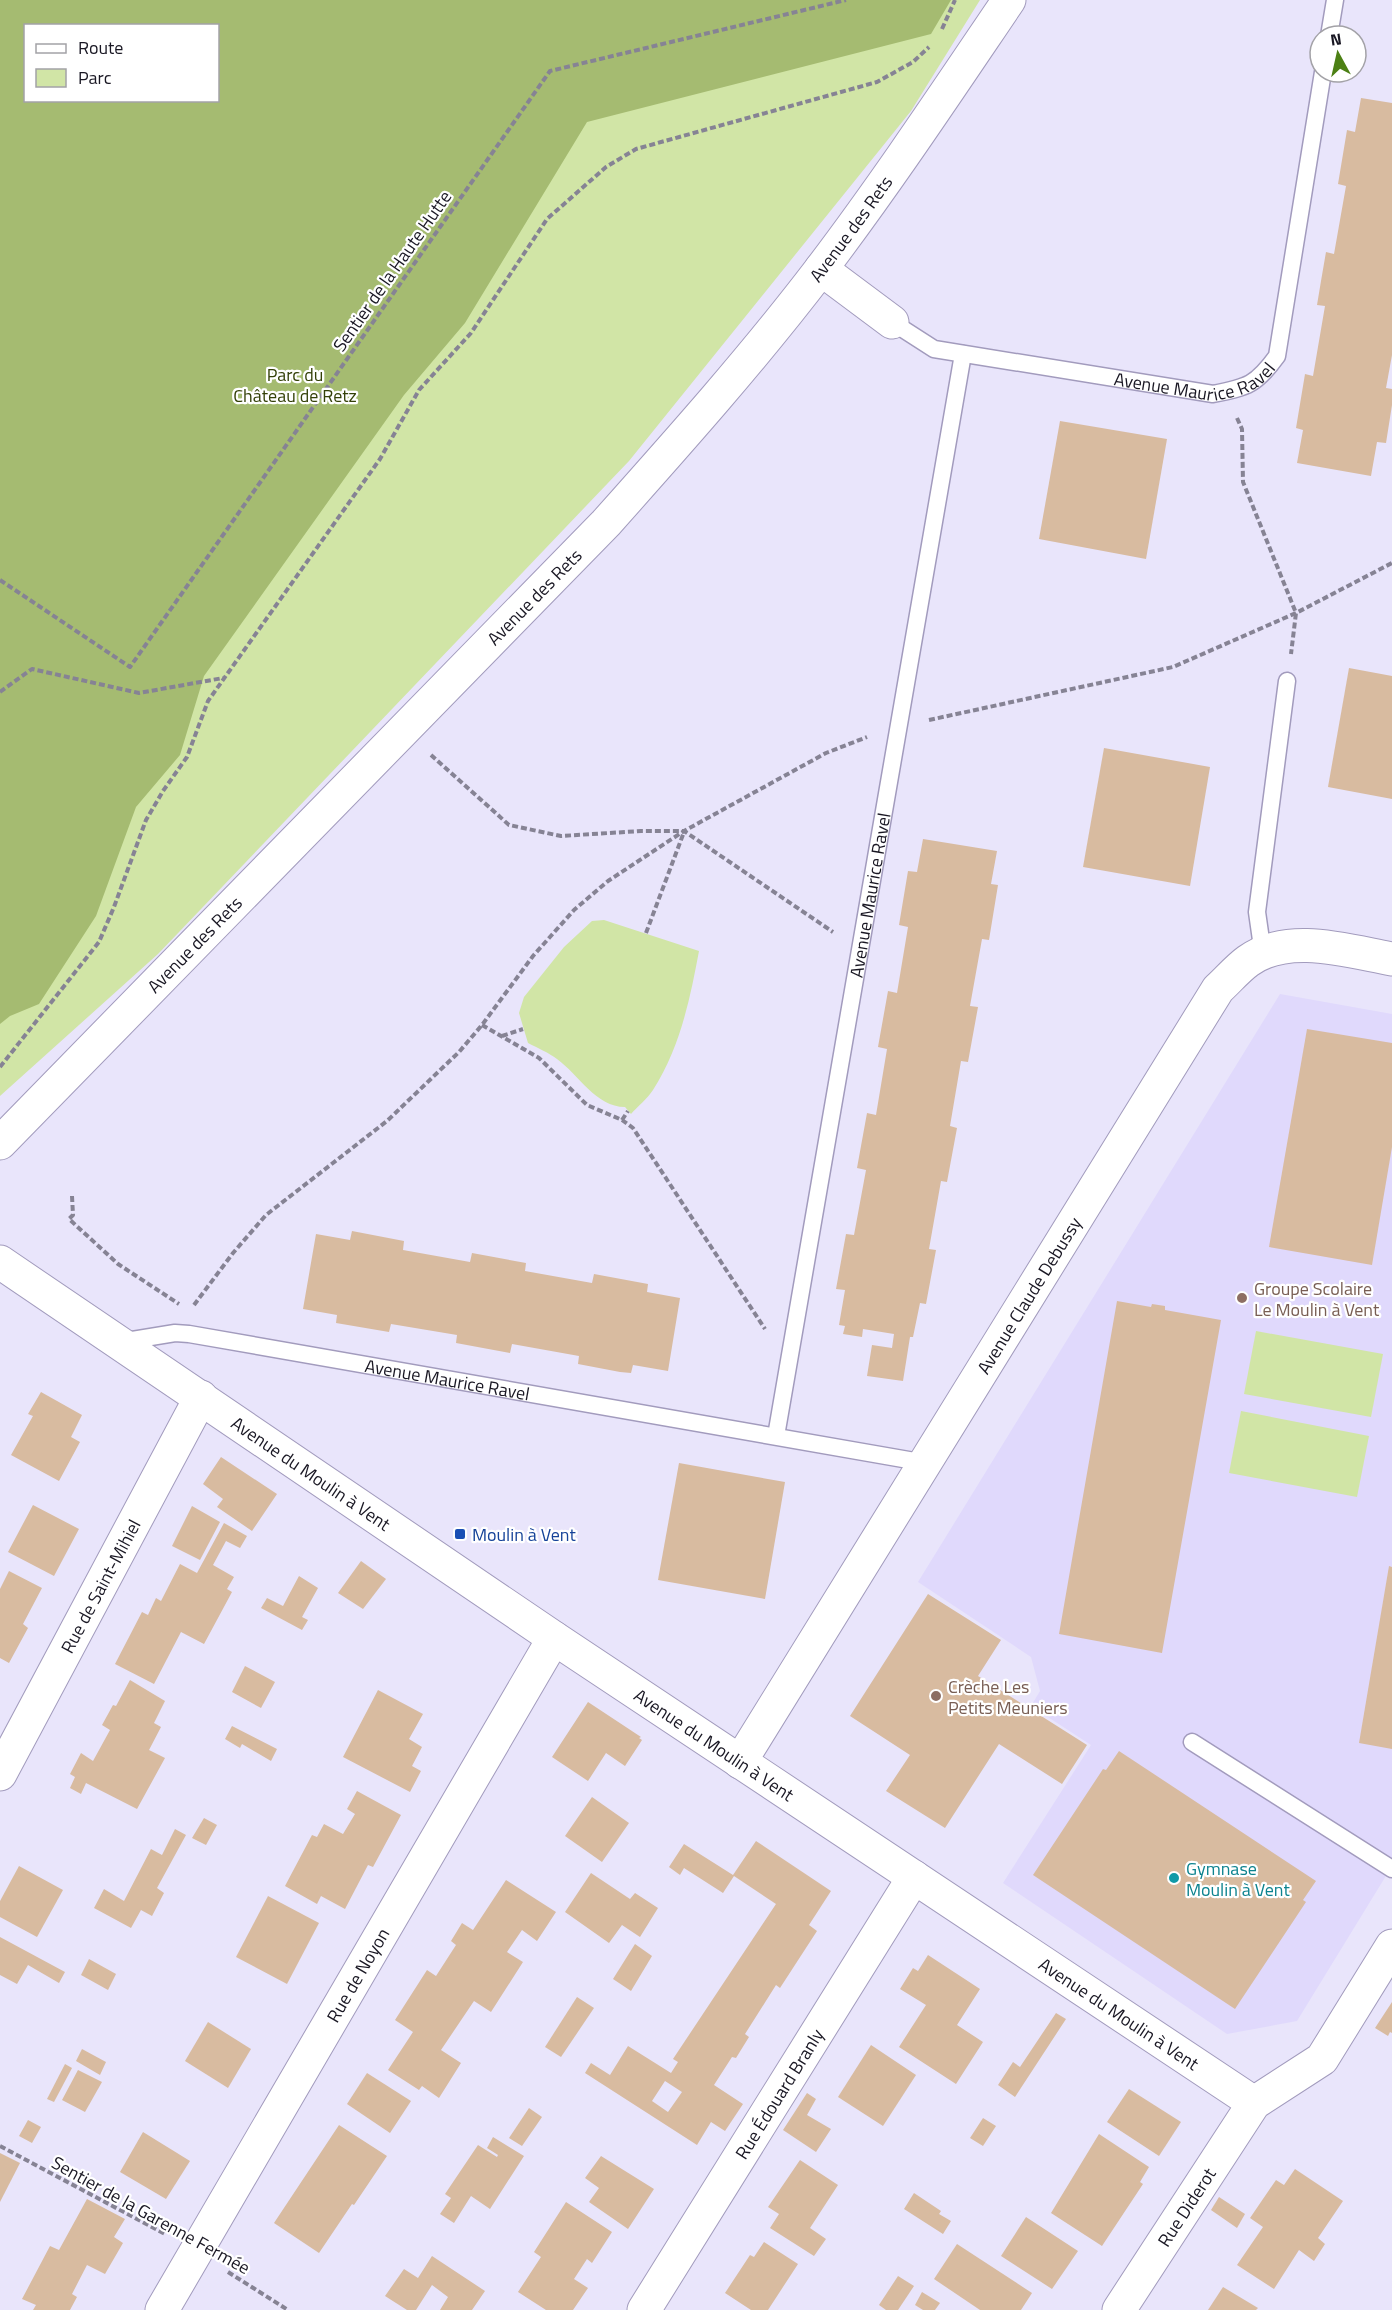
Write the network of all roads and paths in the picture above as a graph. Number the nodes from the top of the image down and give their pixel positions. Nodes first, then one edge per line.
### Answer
1 (846, 0) edge
2 (955, 0) edge
3 (1009, 0) edge
4 (1335, 0) edge
5 (1331, 24) edge
6 (941, 31) dead end
7 (936, 41) dead end
8 (1321, 84) edge
9 (821, 270) junction
10 (892, 322) joint
11 (963, 354) junction
12 (1213, 394) junction
13 (1392, 563) edge
14 (0, 580) edge
15 (1296, 613) junction
16 (223, 678) junction
17 (1287, 681) joint
18 (0, 692) edge
19 (897, 726) junction
20 (405, 730) junction
21 (684, 831) junction
22 (645, 933) dead end
23 (861, 951) junction
24 (1263, 954) junction
25 (1392, 959) edge
26 (482, 1025) junction
27 (523, 1029) dead end
28 (501, 1036) junction
29 (0, 1066) edge
30 (628, 1111) dead end
31 (622, 1120) junction
32 (0, 1143) edge
33 (72, 1196) dead end
34 (0, 1262) edge
35 (189, 1311) junction
36 (189, 1334) junction
37 (117, 1343) junction
38 (788, 1364) junction
39 (201, 1397) junction
40 (776, 1436) junction
41 (926, 1463) junction
42 (554, 1638) junction
43 (1192, 1742) dead end
44 (741, 1762) junction
45 (0, 1774) edge
46 (1392, 1869) edge
47 (914, 1877) junction
48 (1392, 1946) edge
49 (1254, 2103) junction
50 (0, 2146) edge
51 (196, 2252) junction
52 (162, 2310) edge
53 (288, 2310) edge
54 (644, 2310) edge
55 (1119, 2310) edge

1 - 14 path, Sentier de la Haute Hutte
2 - 6 path
3 - 9 street, Avenue des Rets
4 - 5 lane
7 - 16 path
8 - 12 lane, Avenue Maurice Ravel
9 - 10 street, Avenue Maurice Ravel
9 - 20 street, Avenue des Rets
10 - 11 lane, Avenue Maurice Ravel
11 - 12 lane, Avenue Maurice Ravel
11 - 19 lane, Avenue Maurice Ravel
12 - 15 path
13 - 15 path
15 - 17 path
15 - 19 path
16 - 18 path
16 - 29 path
17 - 24 lane
19 - 21 path
19 - 23 lane, Avenue Maurice Ravel
20 - 21 path
20 - 32 street, Avenue des Rets
21 - 22 path
21 - 23 path
21 - 26 path
23 - 38 lane, Avenue Maurice Ravel
24 - 25 street, Avenue Claude Debussy
24 - 41 street, Avenue Claude Debussy
26 - 28 path
26 - 35 path
27 - 28 path
28 - 31 path
30 - 31 path
31 - 38 path
33 - 35 path
34 - 37 street, Avenue du Moulin à Vent
35 - 36 path
36 - 37 lane, Avenue Maurice Ravel
36 - 40 lane, Avenue Maurice Ravel
37 - 39 street, Avenue du Moulin à Vent
38 - 40 lane, Avenue Maurice Ravel
39 - 42 street, Avenue du Moulin à Vent
39 - 45 street, Rue de Saint-Mihiel
40 - 41 lane, Avenue Maurice Ravel
41 - 44 street, Avenue Claude Debussy
42 - 44 street, Avenue du Moulin à Vent
42 - 51 street, Rue de Noyon
43 - 46 lane
44 - 47 street, Avenue du Moulin à Vent
47 - 49 street, Avenue du Moulin à Vent
47 - 54 street, Rue Édouard Branly
48 - 49 street
49 - 55 street, Rue Diderot
50 - 51 path, Sentier de la Garenne Fermée
51 - 52 street, Rue de Noyon
51 - 53 path, Sentier de la Garenne Fermée

